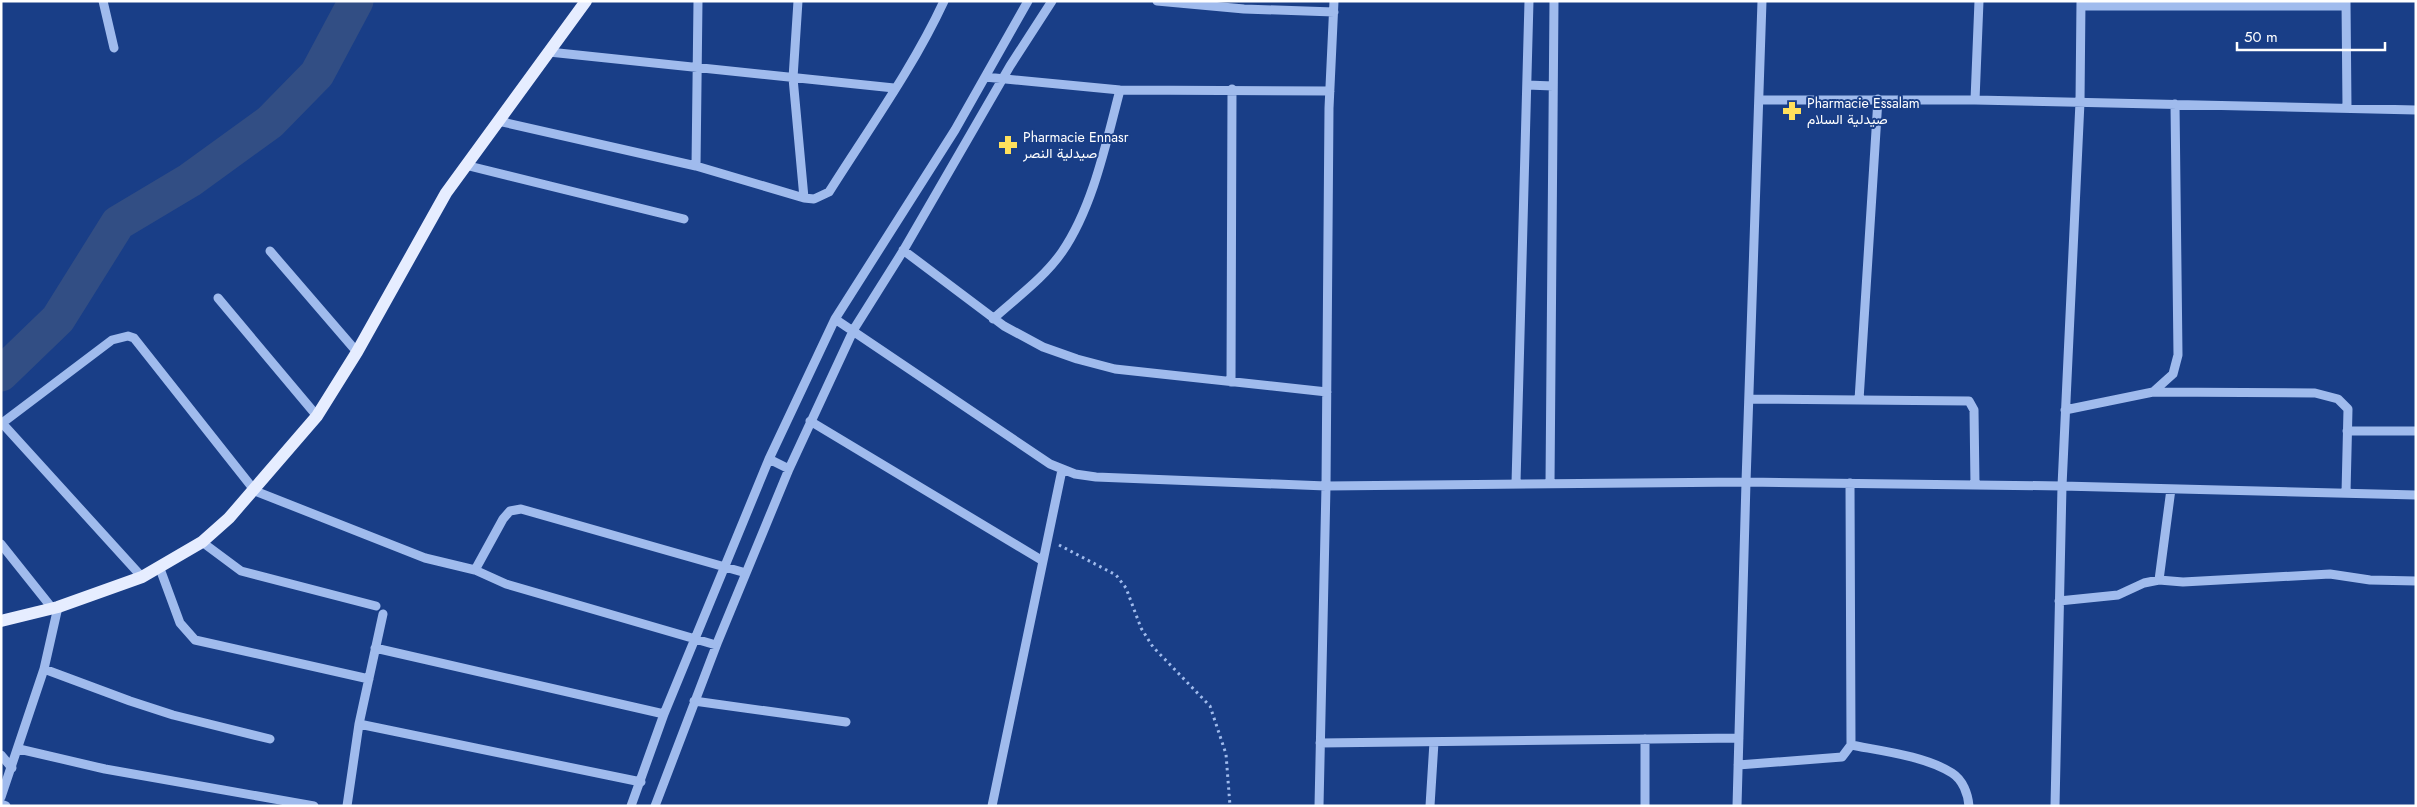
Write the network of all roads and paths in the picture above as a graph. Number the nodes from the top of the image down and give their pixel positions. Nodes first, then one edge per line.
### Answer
1 (103, 1) edge
2 (586, 1) edge
3 (698, 1) edge
4 (798, 1) edge
5 (944, 1) edge
6 (1028, 1) edge
7 (1052, 1) edge
8 (1156, 1) edge
9 (1334, 1) edge
10 (1529, 1) edge
11 (1554, 1) edge
12 (1762, 1) edge
13 (1978, 1) edge
14 (2081, 4) edge
15 (2173, 4) edge
16 (2346, 4) edge
17 (1243, 5) edge
18 (1334, 12) junction
19 (114, 48) dead end
20 (549, 52) junction
21 (697, 68) junction
22 (985, 77) junction
23 (793, 78) junction
24 (1002, 80) junction
25 (1527, 85) junction
26 (1553, 86) junction
27 (894, 88) junction
28 (1232, 89) junction
29 (1120, 90) junction
30 (1330, 91) junction
31 (1759, 100) junction
32 (1878, 100) junction
33 (1975, 100) junction
34 (2080, 102) junction
35 (2175, 104) junction
36 (2348, 108) junction
37 (2416, 110) edge
38 (498, 121) junction
39 (465, 165) junction
40 (696, 166) junction
41 (804, 198) junction
42 (684, 219) dead end
43 (903, 250) junction
44 (270, 251) dead end
45 (218, 298) dead end
46 (835, 319) junction
47 (993, 319) junction
48 (853, 331) junction
49 (357, 352) junction
50 (1231, 382) junction
51 (1326, 392) junction
52 (2153, 392) junction
53 (1749, 399) junction
54 (1859, 400) junction
55 (2066, 410) junction
56 (318, 416) junction
57 (810, 421) junction
58 (2, 424) edge
59 (2416, 430) edge
60 (2347, 431) junction
61 (769, 458) junction
62 (789, 469) junction
63 (1062, 470) junction
64 (1746, 482) junction
65 (1516, 483) junction
66 (1850, 483) junction
67 (1550, 484) junction
68 (1975, 485) junction
69 (1326, 486) junction
70 (2062, 486) junction
71 (2171, 489) junction
72 (255, 490) junction
73 (2346, 493) junction
74 (2416, 495) edge
75 (1047, 540) junction
76 (202, 542) junction
77 (1, 544) edge
78 (1043, 562) junction
79 (159, 566) junction
80 (726, 566) junction
81 (475, 570) junction
82 (746, 572) junction
83 (142, 577) junction
84 (2159, 580) junction
85 (2416, 581) edge
86 (2059, 602) junction
87 (376, 606) dead end
88 (55, 608) junction
89 (383, 614) dead end
90 (1, 621) edge
91 (696, 639) junction
92 (716, 645) junction
93 (375, 648) junction
94 (44, 669) junction
95 (369, 679) junction
96 (694, 701) junction
97 (664, 714) junction
98 (846, 722) dead end
99 (358, 724) junction
100 (1739, 738) junction
101 (270, 739) dead end
102 (1645, 739) junction
103 (1434, 742) junction
104 (1320, 743) junction
105 (1851, 745) junction
106 (19, 749) junction
107 (1, 755) edge
108 (1738, 765) junction
109 (12, 768) junction
110 (640, 782) junction
111 (1, 797) edge
112 (1, 804) edge
113 (6, 806) edge
114 (314, 806) edge
115 (347, 806) edge
116 (631, 806) edge
117 (654, 806) edge
118 (992, 806) edge
119 (1230, 806) edge
120 (1319, 806) edge
121 (1430, 806) edge
122 (1645, 806) edge
123 (1737, 806) edge
124 (1969, 806) edge
125 (2055, 806) edge

1 - 19 street
2 - 20 main road
3 - 21 street
4 - 23 street
5 - 27 street
6 - 22 street
7 - 24 street
8 - 17 street
9 - 18 street
10 - 25 street
11 - 26 street
12 - 31 street
13 - 33 street
14 - 15 street
14 - 34 street
15 - 16 street
16 - 36 street
17 - 18 street
18 - 30 street
20 - 21 street
20 - 38 main road
21 - 23 street
21 - 40 street
22 - 24 street
22 - 46 street
23 - 27 street
23 - 41 street
24 - 29 street
24 - 43 street
25 - 26 street
25 - 65 street
26 - 67 street
27 - 41 street
28 - 29 street
28 - 30 street
28 - 50 street
29 - 47 street
30 - 51 street
31 - 32 street
31 - 53 street
32 - 33 street
32 - 54 street
33 - 34 street
34 - 35 street
34 - 55 street
35 - 36 street
35 - 52 street
36 - 37 street
38 - 39 main road
38 - 40 street
39 - 42 street
39 - 49 main road
40 - 41 street
43 - 47 street
43 - 48 street
44 - 49 street
45 - 56 street
46 - 48 street
46 - 61 street
47 - 50 street
48 - 57 street
48 - 63 street
49 - 56 main road
50 - 51 street
51 - 69 street
52 - 55 street
52 - 60 street
53 - 54 street
53 - 64 street
54 - 68 street
55 - 70 street
56 - 72 main road
57 - 62 street
57 - 78 street
58 - 72 street
58 - 83 street
59 - 60 street
60 - 73 street
61 - 62 street
61 - 80 street
62 - 82 street
63 - 69 street
63 - 75 street
64 - 66 street
64 - 67 street
64 - 100 street
65 - 67 street
65 - 69 street
66 - 68 street
66 - 105 street
68 - 70 street
69 - 104 street
70 - 71 street
70 - 86 street
71 - 73 street
71 - 84 street
72 - 76 main road
72 - 81 street
73 - 74 street
75 - 78 street
75 - 119 path
76 - 79 main road
76 - 87 street
77 - 88 street
78 - 118 street
79 - 83 main road
79 - 95 street
80 - 81 street
80 - 82 street
80 - 91 street
81 - 91 street
82 - 92 street
83 - 88 main road
84 - 85 street
84 - 86 street
86 - 125 street
88 - 90 main road
88 - 94 street
89 - 93 street
91 - 92 street
91 - 97 street
92 - 96 street
93 - 95 street
93 - 97 street
94 - 101 street
94 - 106 street
95 - 99 street
96 - 98 street
96 - 117 street
97 - 110 street
99 - 110 street
99 - 115 street
100 - 102 street
100 - 108 street
102 - 103 street
102 - 122 street
103 - 104 street
103 - 121 street
104 - 120 street
105 - 108 street
105 - 124 street
106 - 109 street
106 - 114 street
107 - 109 street
108 - 123 street
109 - 111 street
110 - 116 street
112 - 113 street

